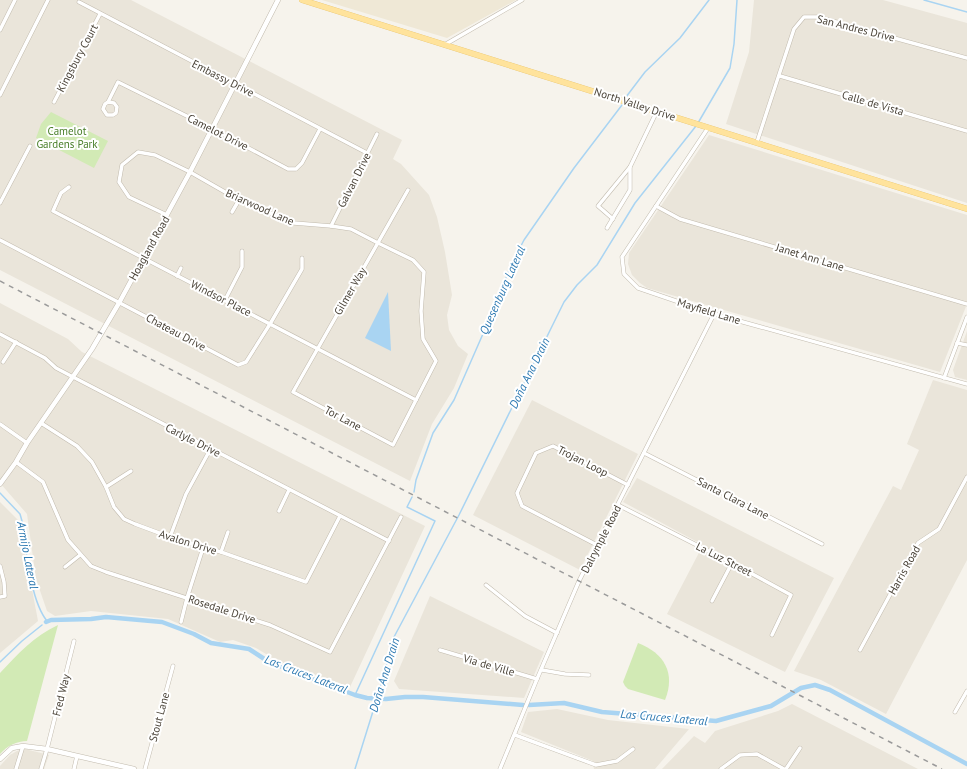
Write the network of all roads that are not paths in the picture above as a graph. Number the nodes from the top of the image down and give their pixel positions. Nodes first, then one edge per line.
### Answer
1 (15, 0) edge
2 (48, 0) edge
3 (278, 0) edge
4 (302, 0) edge
5 (522, 0) edge
6 (79, 2) dead end
7 (100, 14) junction
8 (0, 30) edge
9 (446, 44) junction
10 (967, 58) edge
11 (780, 76) junction
12 (236, 84) junction
13 (0, 95) edge
14 (54, 102) dead end
15 (108, 102) dead end
16 (657, 111) junction
17 (706, 127) junction
18 (213, 129) junction
19 (320, 129) junction
20 (967, 131) edge
21 (377, 134) dead end
22 (757, 142) junction
23 (30, 146) dead end
24 (367, 153) junction
25 (630, 167) junction
26 (190, 172) junction
27 (69, 187) dead end
28 (408, 190) dead end
29 (239, 200) junction
30 (0, 203) edge
31 (656, 206) junction
32 (967, 208) edge
33 (232, 212) dead end
34 (167, 215) junction
35 (613, 219) junction
36 (330, 226) junction
37 (607, 228) dead end
38 (0, 240) edge
39 (378, 243) junction
40 (242, 251) dead end
41 (302, 258) dead end
42 (143, 259) junction
43 (181, 268) dead end
44 (176, 276) junction
45 (225, 300) junction
46 (119, 302) junction
47 (967, 304) edge
48 (714, 314) junction
49 (967, 317) edge
50 (270, 324) junction
51 (0, 334) edge
52 (16, 342) junction
53 (957, 343) junction
54 (967, 345) edge
55 (317, 349) junction
56 (4, 362) dead end
57 (73, 377) junction
58 (944, 378) junction
59 (967, 384) edge
60 (293, 392) joint
61 (416, 400) junction
62 (42, 423) junction
63 (0, 424) edge
64 (28, 443) junction
65 (393, 445) joint
66 (211, 448) junction
67 (644, 453) junction
68 (16, 462) junction
69 (130, 471) dead end
70 (967, 476) edge
71 (0, 484) edge
72 (628, 484) junction
73 (106, 487) junction
74 (289, 490) junction
75 (618, 505) junction
76 (279, 511) dead end
77 (340, 516) junction
78 (401, 517) dead end
79 (228, 532) dead end
80 (170, 537) junction
81 (389, 541) junction
82 (822, 544) dead end
83 (597, 545) junction
84 (203, 548) junction
85 (221, 552) junction
86 (80, 555) junction
87 (732, 563) junction
88 (0, 566) edge
89 (65, 567) dead end
90 (486, 585) dead end
91 (0, 597) edge
92 (186, 598) junction
93 (712, 601) dead end
94 (181, 622) dead end
95 (557, 633) junction
96 (772, 635) dead end
97 (74, 641) dead end
98 (440, 650) dead end
99 (860, 650) dead end
100 (173, 666) dead end
101 (542, 670) junction
102 (589, 675) dead end
103 (537, 679) junction
104 (967, 691) edge
105 (955, 712) dead end
106 (515, 735) junction
107 (23, 746) junction
108 (800, 748) dead end
109 (47, 749) junction
110 (633, 749) dead end
111 (77, 756) junction
112 (0, 759) edge
113 (16, 769) edge
114 (41, 769) edge
115 (74, 769) edge
116 (134, 769) edge
117 (145, 769) edge
118 (500, 769) edge
119 (720, 769) edge
120 (785, 769) edge

1 - 8 street
2 - 13 street
3 - 12 street, Hoagland Road
4 - 9 main road, North Valley Drive
5 - 9 street
6 - 7 street, Embassy Drive
7 - 12 street, Embassy Drive
7 - 14 street, Kingsbury Court
9 - 16 main road, North Valley Drive
10 - 11 street, San Andres Drive
11 - 20 street, Calle de Vista
11 - 22 street, San Andres Drive
12 - 18 street, Hoagland Road
12 - 19 street, Embassy Drive
15 - 18 street, Camelot Drive
16 - 17 main road, North Valley Drive
16 - 25 street
17 - 22 main road, North Valley Drive
17 - 31 street, Mayfield Lane
18 - 19 street, Camelot Drive
18 - 26 street, Hoagland Road
19 - 24 street, Embassy Drive
21 - 24 street, Galvan Drive
22 - 32 main road, North Valley Drive
23 - 30 street
24 - 36 street, Galvan Drive
25 - 35 street
25 - 35 street
26 - 29 street, Briarwood Lane
26 - 34 street, Hoagland Road
26 - 34 street, Briarwood Lane
27 - 42 street, Windsor Place
28 - 39 street, Gilmer Way
29 - 33 street
29 - 36 street, Briarwood Lane
31 - 47 street, Janet Ann Lane
31 - 48 street, Mayfield Lane
34 - 42 street, Hoagland Road
35 - 37 street
36 - 39 street, Briarwood Lane
38 - 46 street, Chateau Drive
39 - 55 street, Gilmer Way
39 - 61 street, Briarwood Lane
40 - 45 street
41 - 50 street, Chateau Drive
42 - 44 street, Windsor Place
42 - 46 street, Hoagland Road
43 - 44 street
44 - 45 street, Windsor Place
45 - 50 street, Windsor Place
46 - 50 street, Chateau Drive
46 - 57 street, Hoagland Road
48 - 58 street, Mayfield Lane
48 - 67 street, Dalrymple Road
49 - 53 street
50 - 55 street, Windsor Place
51 - 52 street, Carlyle Drive
52 - 56 street
52 - 57 street, Carlyle Drive
53 - 54 street
53 - 58 street
55 - 60 street, Gilmer Way
55 - 61 street, Windsor Place
57 - 62 street, Hoagland Road
57 - 66 street, Carlyle Drive
58 - 59 street, Mayfield Lane
60 - 65 street, Tor Lane
61 - 65 street, Briarwood Lane
62 - 64 street, Hoagland Road
62 - 73 street, Avalon Drive
63 - 64 street
64 - 68 street, Hoagland Road
66 - 74 street, Carlyle Drive
66 - 80 street
67 - 72 street, Dalrymple Road
67 - 82 street, Santa Clara Lane
68 - 71 street, Hoagland Road
68 - 86 street, Rosedale Drive
69 - 73 street
70 - 99 street, Harris Road
72 - 75 street, Dalrymple Road
72 - 83 street, Trojan Loop
73 - 80 street, Avalon Drive
74 - 76 street
74 - 77 street, Carlyle Drive
75 - 83 street, Dalrymple Road
75 - 87 street, La Luz Street
77 - 81 street, Carlyle Drive
77 - 85 street, Avalon Drive
78 - 81 street, Rosedale Drive
79 - 85 street
80 - 84 street, Avalon Drive
81 - 92 street, Rosedale Drive
83 - 95 street, Dalrymple Road
84 - 85 street, Avalon Drive
84 - 92 street
86 - 89 street
86 - 92 street, Rosedale Drive
87 - 93 street
87 - 96 street, La Luz Street
88 - 91 street
90 - 95 street
92 - 94 street
95 - 101 street, Dalrymple Road
97 - 109 street, Fred Way
98 - 103 street, Via de Ville
100 - 117 street, Stout Lane
101 - 102 street
101 - 103 street, Dalrymple Road
103 - 106 street, Dalrymple Road
104 - 105 street
106 - 110 street
106 - 118 street, Dalrymple Road
107 - 109 street
107 - 112 street
107 - 113 street
108 - 120 street
109 - 111 street
109 - 114 street, Fred Way
111 - 115 street
111 - 116 street
119 - 120 street

